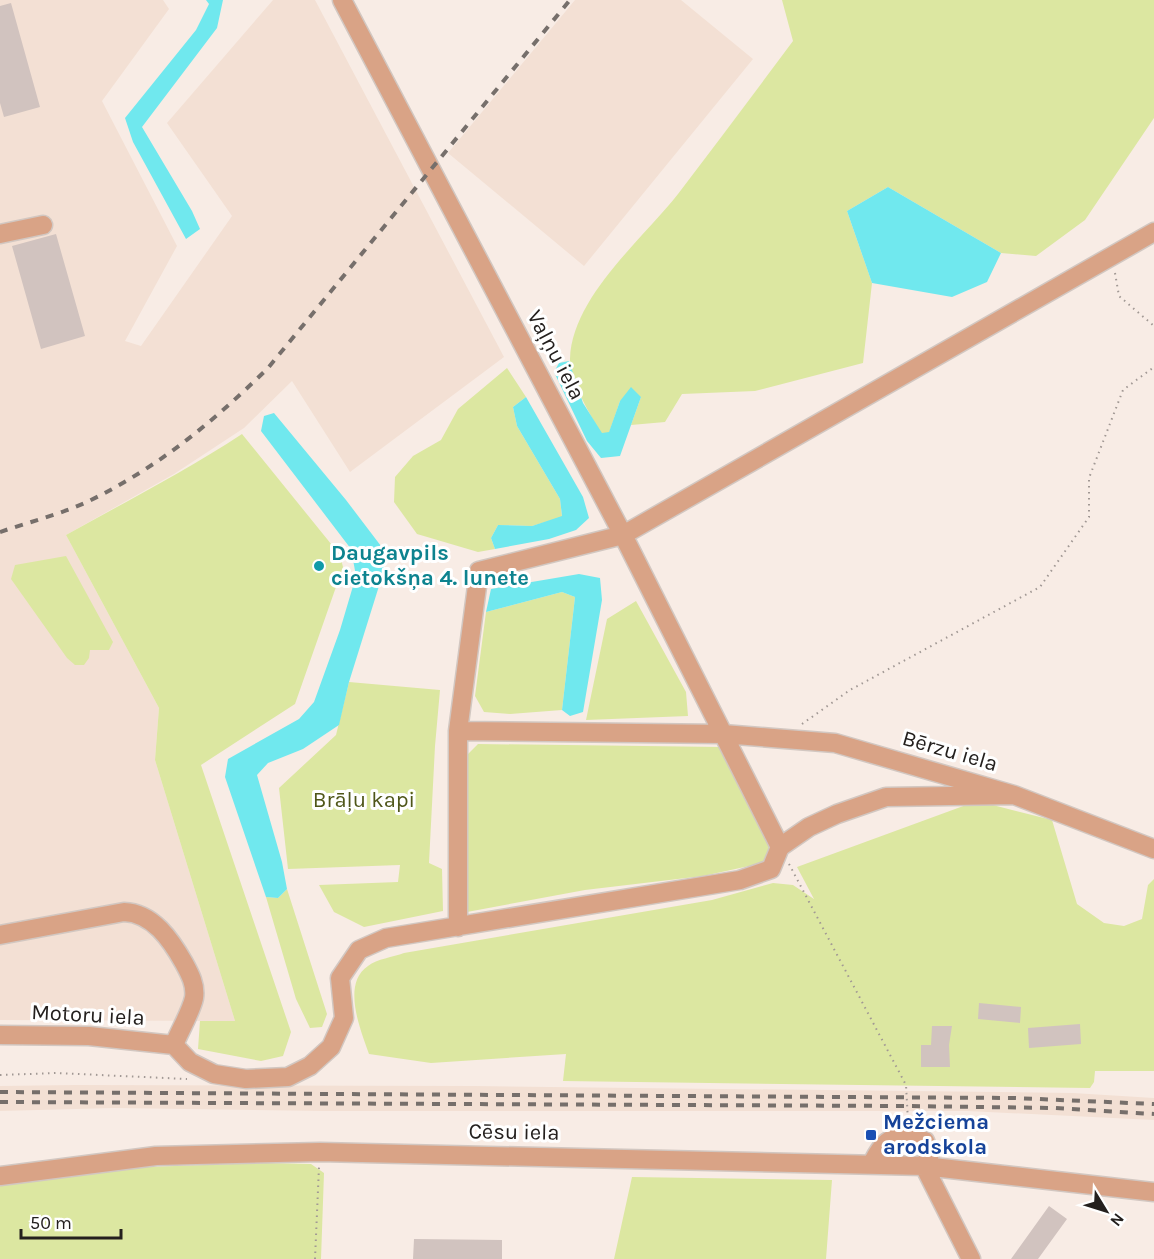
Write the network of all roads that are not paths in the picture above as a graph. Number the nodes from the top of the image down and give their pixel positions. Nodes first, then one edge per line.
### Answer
1 (342, 0) edge
2 (44, 225) dead end
3 (1154, 232) edge
4 (0, 234) edge
5 (623, 535) junction
6 (458, 731) junction
7 (723, 734) junction
8 (1014, 795) junction
9 (780, 847) junction
10 (1154, 849) edge
11 (458, 927) junction
12 (0, 935) edge
13 (0, 1035) edge
14 (174, 1045) junction
15 (872, 1164) junction
16 (924, 1166) junction
17 (0, 1176) edge
18 (1154, 1192) edge
19 (971, 1259) edge

1 - 5 street, Vaļņu iela
2 - 4 street
3 - 5 street
5 - 6 street
5 - 7 street, Vaļņu iela
6 - 7 street, Bērzu iela
6 - 11 street
7 - 8 street, Bērzu iela
7 - 9 street, Vaļņu iela
8 - 9 street
8 - 10 street, Bērzu iela
9 - 11 street
11 - 14 street
12 - 14 street
13 - 14 street, Motoru iela
15 - 16 street, Cēsu iela
15 - 16 street
15 - 17 street, Cēsu iela
16 - 18 street, Cēsu iela
16 - 19 street

